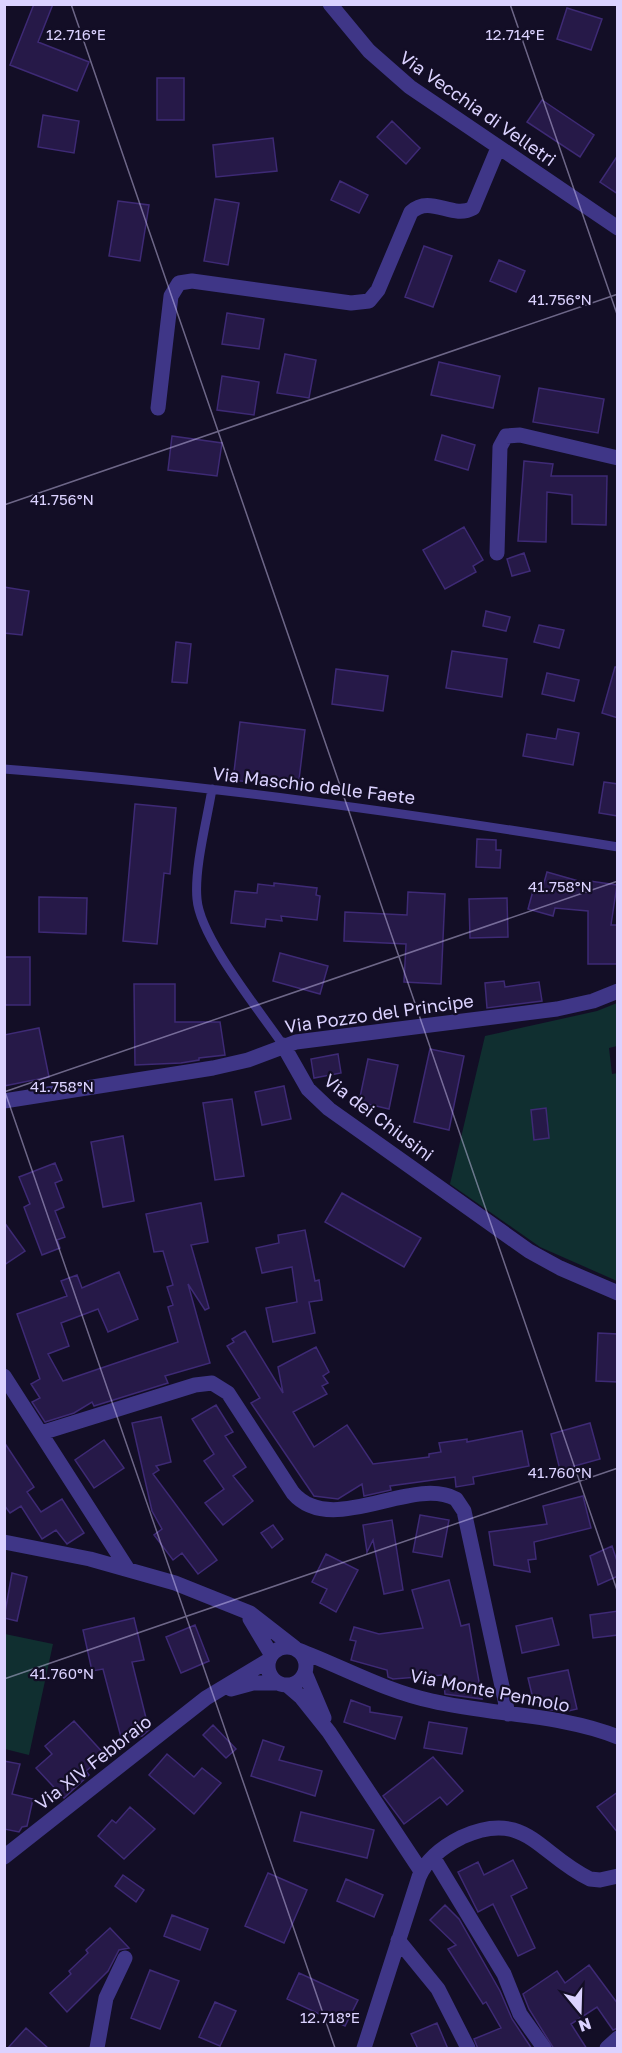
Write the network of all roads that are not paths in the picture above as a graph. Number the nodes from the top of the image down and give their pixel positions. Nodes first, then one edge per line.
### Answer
1 (330, 4) edge
2 (498, 148) junction
3 (618, 228) edge
4 (158, 408) dead end
5 (618, 458) edge
6 (497, 553) dead end
7 (4, 770) edge
8 (212, 789) junction
9 (618, 847) edge
10 (618, 991) edge
11 (283, 1045) junction
12 (4, 1101) edge
13 (618, 1293) edge
14 (4, 1376) edge
15 (41, 1433) junction
16 (4, 1542) edge
17 (127, 1568) junction
18 (228, 1603) junction
19 (297, 1649) junction
20 (270, 1657) junction
21 (306, 1670) junction
22 (357, 1676) junction
23 (282, 1684) junction
24 (206, 1698) junction
25 (508, 1714) junction
26 (329, 1732) junction
27 (618, 1737) edge
28 (4, 1857) edge
29 (433, 1857) junction
30 (421, 1871) junction
31 (618, 1876) edge
32 (398, 1940) junction
33 (125, 1958) dead end
34 (618, 2038) edge
35 (97, 2049) edge
36 (364, 2049) edge
37 (468, 2049) edge
38 (544, 2049) edge
39 (607, 2049) edge

1 - 2 street, Via Vecchia di Velletri
2 - 3 street, Via Vecchia di Velletri
2 - 4 street
5 - 6 street
7 - 8 lane, Via Maschio delle Faete
8 - 9 lane, Via Maschio delle Faete
8 - 11 lane, Via dei Chiusini
10 - 11 street, Via Pozzo del Principe
11 - 12 street, Via Pozzo del Principe
11 - 13 street, Via dei Chiusini
14 - 15 street
15 - 17 street
15 - 25 street
16 - 17 street, Via Monte Pennolo
17 - 18 street, Via Monte Pennolo
18 - 19 street, Via Monte Pennolo
18 - 20 street, Via Monte Pennolo
19 - 20 street
19 - 21 street
19 - 22 street, Via Monte Pennolo
20 - 23 street
20 - 24 street, Via XIV Febbraio
21 - 22 street, Via Monte Pennolo
21 - 23 street
21 - 26 street
22 - 25 street, Via Monte Pennolo
23 - 24 street, Via XIV Febbraio
23 - 26 street
24 - 28 street, Via XIV Febbraio
25 - 27 street, Via Monte Pennolo
26 - 30 street
29 - 30 street
29 - 31 street
29 - 38 street
30 - 32 street
32 - 36 street
32 - 37 street
33 - 35 street
34 - 39 street

